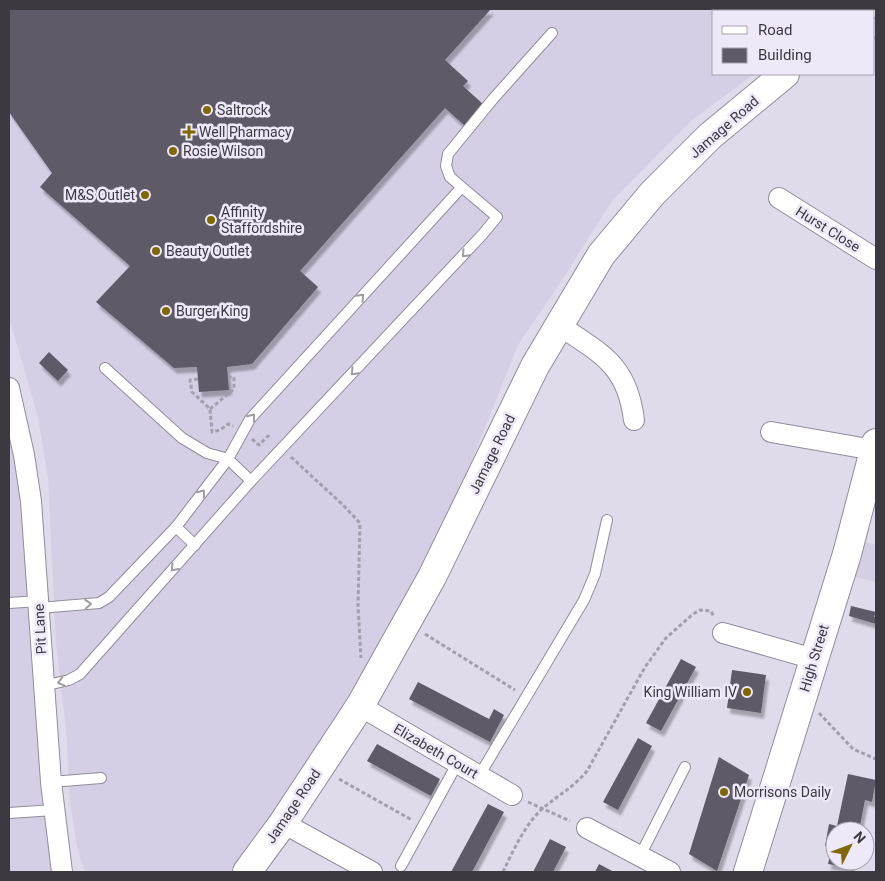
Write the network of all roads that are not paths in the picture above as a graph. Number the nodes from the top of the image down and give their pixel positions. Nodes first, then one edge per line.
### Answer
1 (552, 33) dead end
2 (784, 75) edge
3 (461, 188) junction
4 (779, 198) dead end
5 (876, 259) edge
6 (559, 325) junction
7 (105, 368) dead end
8 (9, 388) edge
9 (634, 420) dead end
10 (14, 428) edge
11 (771, 432) dead end
12 (875, 446) edge
13 (228, 459) junction
14 (252, 481) junction
15 (607, 520) dead end
16 (176, 527) junction
17 (195, 545) junction
18 (9, 603) edge
19 (39, 604) junction
20 (723, 633) road end
21 (814, 659) junction
22 (43, 686) junction
23 (364, 698) junction
24 (457, 764) junction
25 (685, 767) dead end
26 (479, 776) junction
27 (101, 778) dead end
28 (51, 782) junction
29 (512, 795) road end
30 (54, 810) junction
31 (9, 813) edge
32 (283, 823) junction
33 (587, 828) road end
34 (640, 856) junction
35 (401, 866) dead end
36 (62, 872) edge
37 (247, 872) edge
38 (372, 872) edge
39 (670, 872) edge
40 (748, 872) edge

1 - 3 lane
2 - 6 street, Jamage Road
13 -> 3 lane
3 -> 14 lane
4 - 5 street, Hurst Close
6 - 9 street
6 - 23 street, Jamage Road
7 - 13 lane
8 - 10 street, Pit Lane
10 - 19 street, Pit Lane
11 - 12 street
12 - 21 street, High Street
13 - 14 lane
16 -> 13 lane
14 - 17 lane
15 - 26 lane
16 - 17 lane
19 -> 16 lane
17 -> 22 lane
18 - 19 lane
19 - 22 street, Pit Lane
20 - 21 street
21 - 40 street, High Street
22 - 28 street, Pit Lane
23 - 24 street, Elizabeth Court
23 - 32 street, Jamage Road
24 - 26 street, Elizabeth Court
24 - 35 lane
25 - 34 lane
26 - 29 street, Elizabeth Court
27 - 28 lane
28 - 30 street, Pit Lane
30 - 31 lane
30 - 36 street, Pit Lane
32 - 37 street, Jamage Road
32 - 38 street
33 - 34 street
34 - 39 street

